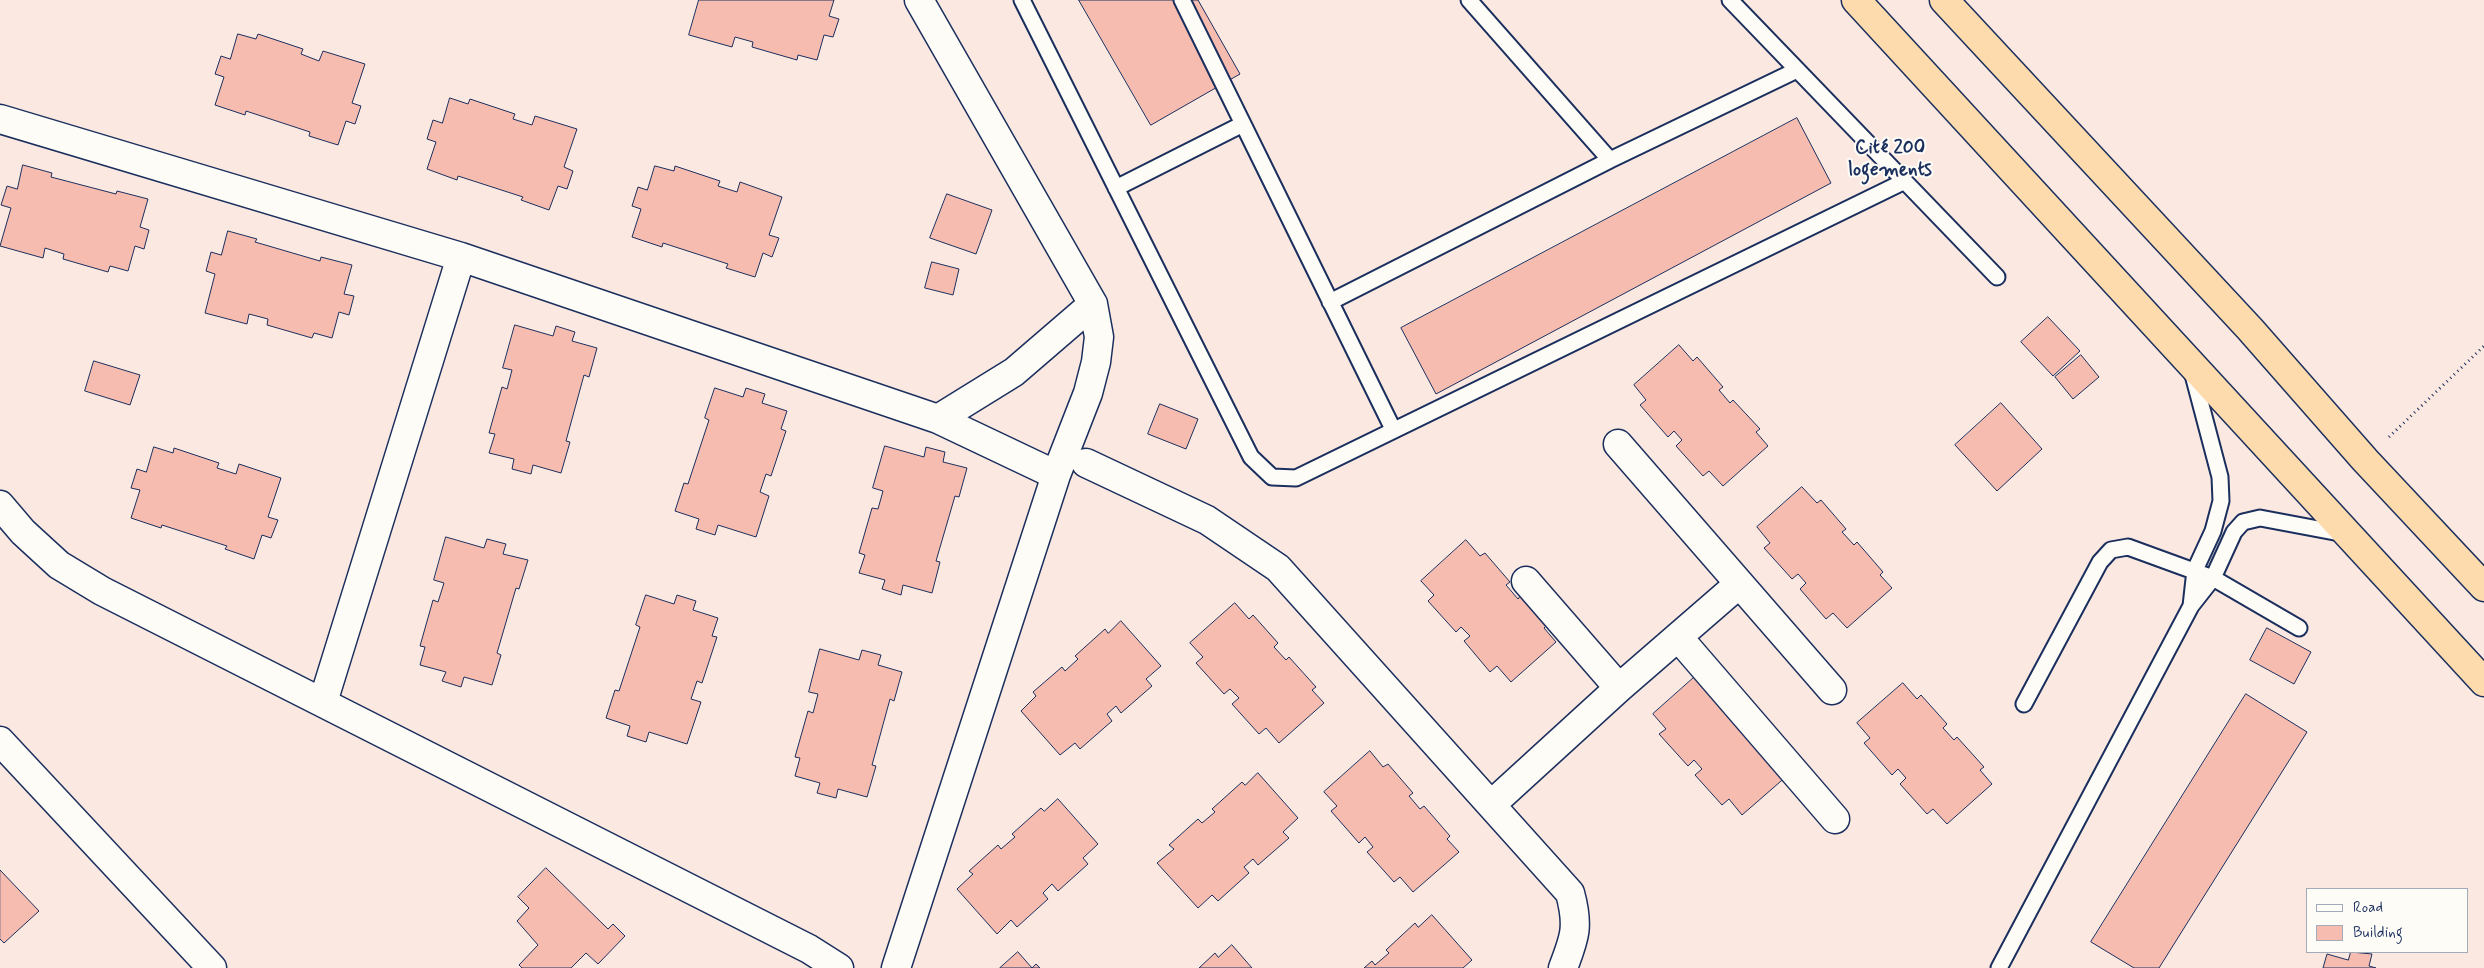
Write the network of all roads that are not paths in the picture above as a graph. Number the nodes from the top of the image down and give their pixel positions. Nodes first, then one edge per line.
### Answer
1 (918, 0) edge
2 (1022, 0) edge
3 (1182, 0) edge
4 (1470, 0) edge
5 (1730, 0) edge
6 (1856, 0) edge
7 (1944, 0) edge
8 (1797, 70) junction
9 (2, 112) edge
10 (1243, 124) junction
11 (1610, 160) junction
12 (1905, 181) junction
13 (1116, 188) junction
14 (461, 257) junction
15 (1997, 277) dead end
16 (1330, 302) junction
17 (1093, 304) junction
18 (2189, 361) junction
19 (938, 419) junction
20 (1393, 429) junction
21 (1618, 444) dead end
22 (1086, 463) dead end
23 (1056, 475) junction
24 (0, 505) edge
25 (2349, 534) junction
26 (2195, 570) junction
27 (2213, 578) junction
28 (1526, 581) dead end
29 (1739, 584) junction
30 (2484, 587) edge
31 (2191, 606) junction
32 (2299, 628) dead end
33 (1678, 637) junction
34 (2484, 682) edge
35 (1619, 688) junction
36 (1832, 690) dead end
37 (323, 702) junction
38 (2024, 704) dead end
39 (0, 741) edge
40 (1492, 804) junction
41 (1835, 818) dead end
42 (212, 968) edge
43 (839, 968) edge
44 (896, 968) edge
45 (1564, 968) edge
46 (1998, 968) edge

1 - 17 street
2 - 13 lane
3 - 10 lane
4 - 11 lane
5 - 8 lane
6 - 18 highway
7 - 30 highway
8 - 11 lane
8 - 12 lane
9 - 14 street
10 - 13 lane
10 - 16 lane
11 - 16 lane
12 - 15 lane
12 - 20 lane
13 - 20 lane
14 - 19 street
14 - 37 street
16 - 20 lane
17 - 19 street
17 - 23 street
18 - 25 highway
18 - 26 lane
19 - 23 street
21 - 29 street
22 - 40 street
23 - 44 street
24 - 37 street
25 - 27 lane
25 - 34 highway
26 - 27 lane
26 - 31 lane
26 - 38 lane
27 - 31 lane
27 - 32 lane
28 - 35 street
29 - 33 street
29 - 36 street
31 - 46 lane
33 - 35 street
33 - 41 street
35 - 40 street
37 - 43 street
39 - 42 street
40 - 45 street

